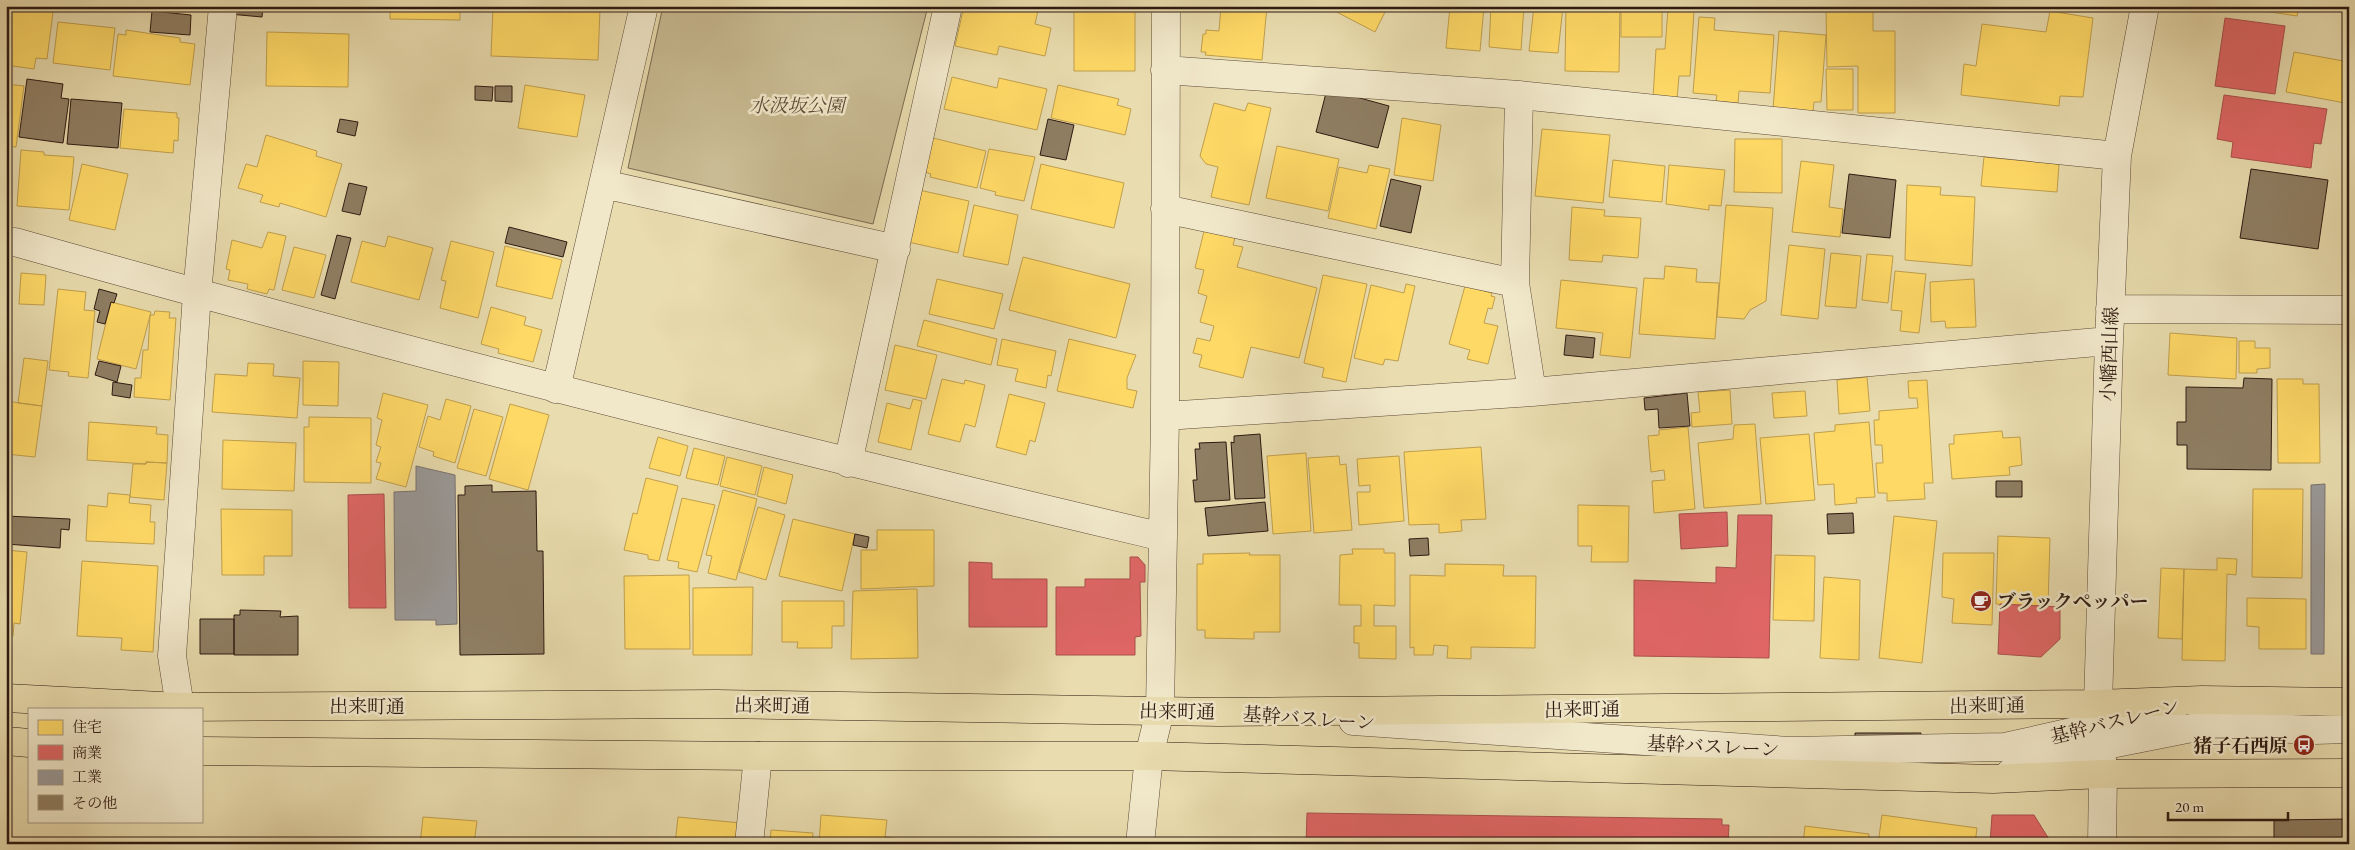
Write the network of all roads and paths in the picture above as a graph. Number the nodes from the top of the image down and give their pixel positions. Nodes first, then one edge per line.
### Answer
1 (223, 6) edge
2 (644, 6) edge
3 (948, 6) edge
4 (1166, 6) edge
5 (2145, 6) edge
6 (1165, 70) junction
7 (1519, 95) junction
8 (2118, 156) junction
9 (603, 184) junction
10 (1165, 209) junction
11 (6, 243) edge
12 (896, 249) junction
13 (1515, 283) junction
14 (197, 294) junction
15 (2110, 309) junction
16 (2349, 310) edge
17 (2109, 341) junction
18 (556, 389) junction
19 (1532, 392) junction
20 (1165, 416) junction
21 (848, 463) junction
22 (1164, 538) junction
23 (6, 698) edge
24 (2349, 702) edge
25 (180, 707) junction
26 (1160, 711) junction
27 (1219, 712) junction
28 (2099, 725) junction
29 (2349, 729) edge
30 (6, 741) edge
31 (28, 742) edge
32 (202, 751) edge
33 (758, 756) junction
34 (1149, 756) junction
35 (2349, 773) edge
36 (2103, 774) junction
37 (1993, 779) junction
38 (749, 844) edge
39 (1140, 844) edge
40 (2102, 844) edge

1 - 14 street
2 - 9 street
3 - 12 street
4 - 6 street
5 - 8 street, 小幡西山線
6 - 7 street
6 - 10 street
7 - 8 street
7 - 13 street
8 - 15 street, 小幡西山線
9 - 12 street
9 - 18 street
10 - 13 street
10 - 20 street
11 - 14 street
12 - 21 street
13 - 19 street
14 - 18 street
14 - 25 street
15 - 16 street
15 - 17 street, 小幡西山線
17 - 19 street
17 - 28 street, 小幡西山線
18 - 21 street
19 - 20 street
20 - 22 street
21 - 22 street
22 - 26 street
23 - 25 main road, 出来町通
24 - 28 main road, 出来町通
25 - 26 main road, 出来町通
26 - 27 main road, 出来町通
26 - 34 street
27 - 28 main road, 出来町通
27 - 28 street, 基幹バスレーン
28 - 29 street, 基幹バスレーン
28 - 36 street, 小幡西山線
28 - 37 street, 基幹バスレーン
30 - 31 main road
32 - 33 main road
33 - 34 main road
33 - 38 street
34 - 37 main road
34 - 39 street
35 - 36 main road
36 - 37 main road
36 - 40 street, 小幡西山線

